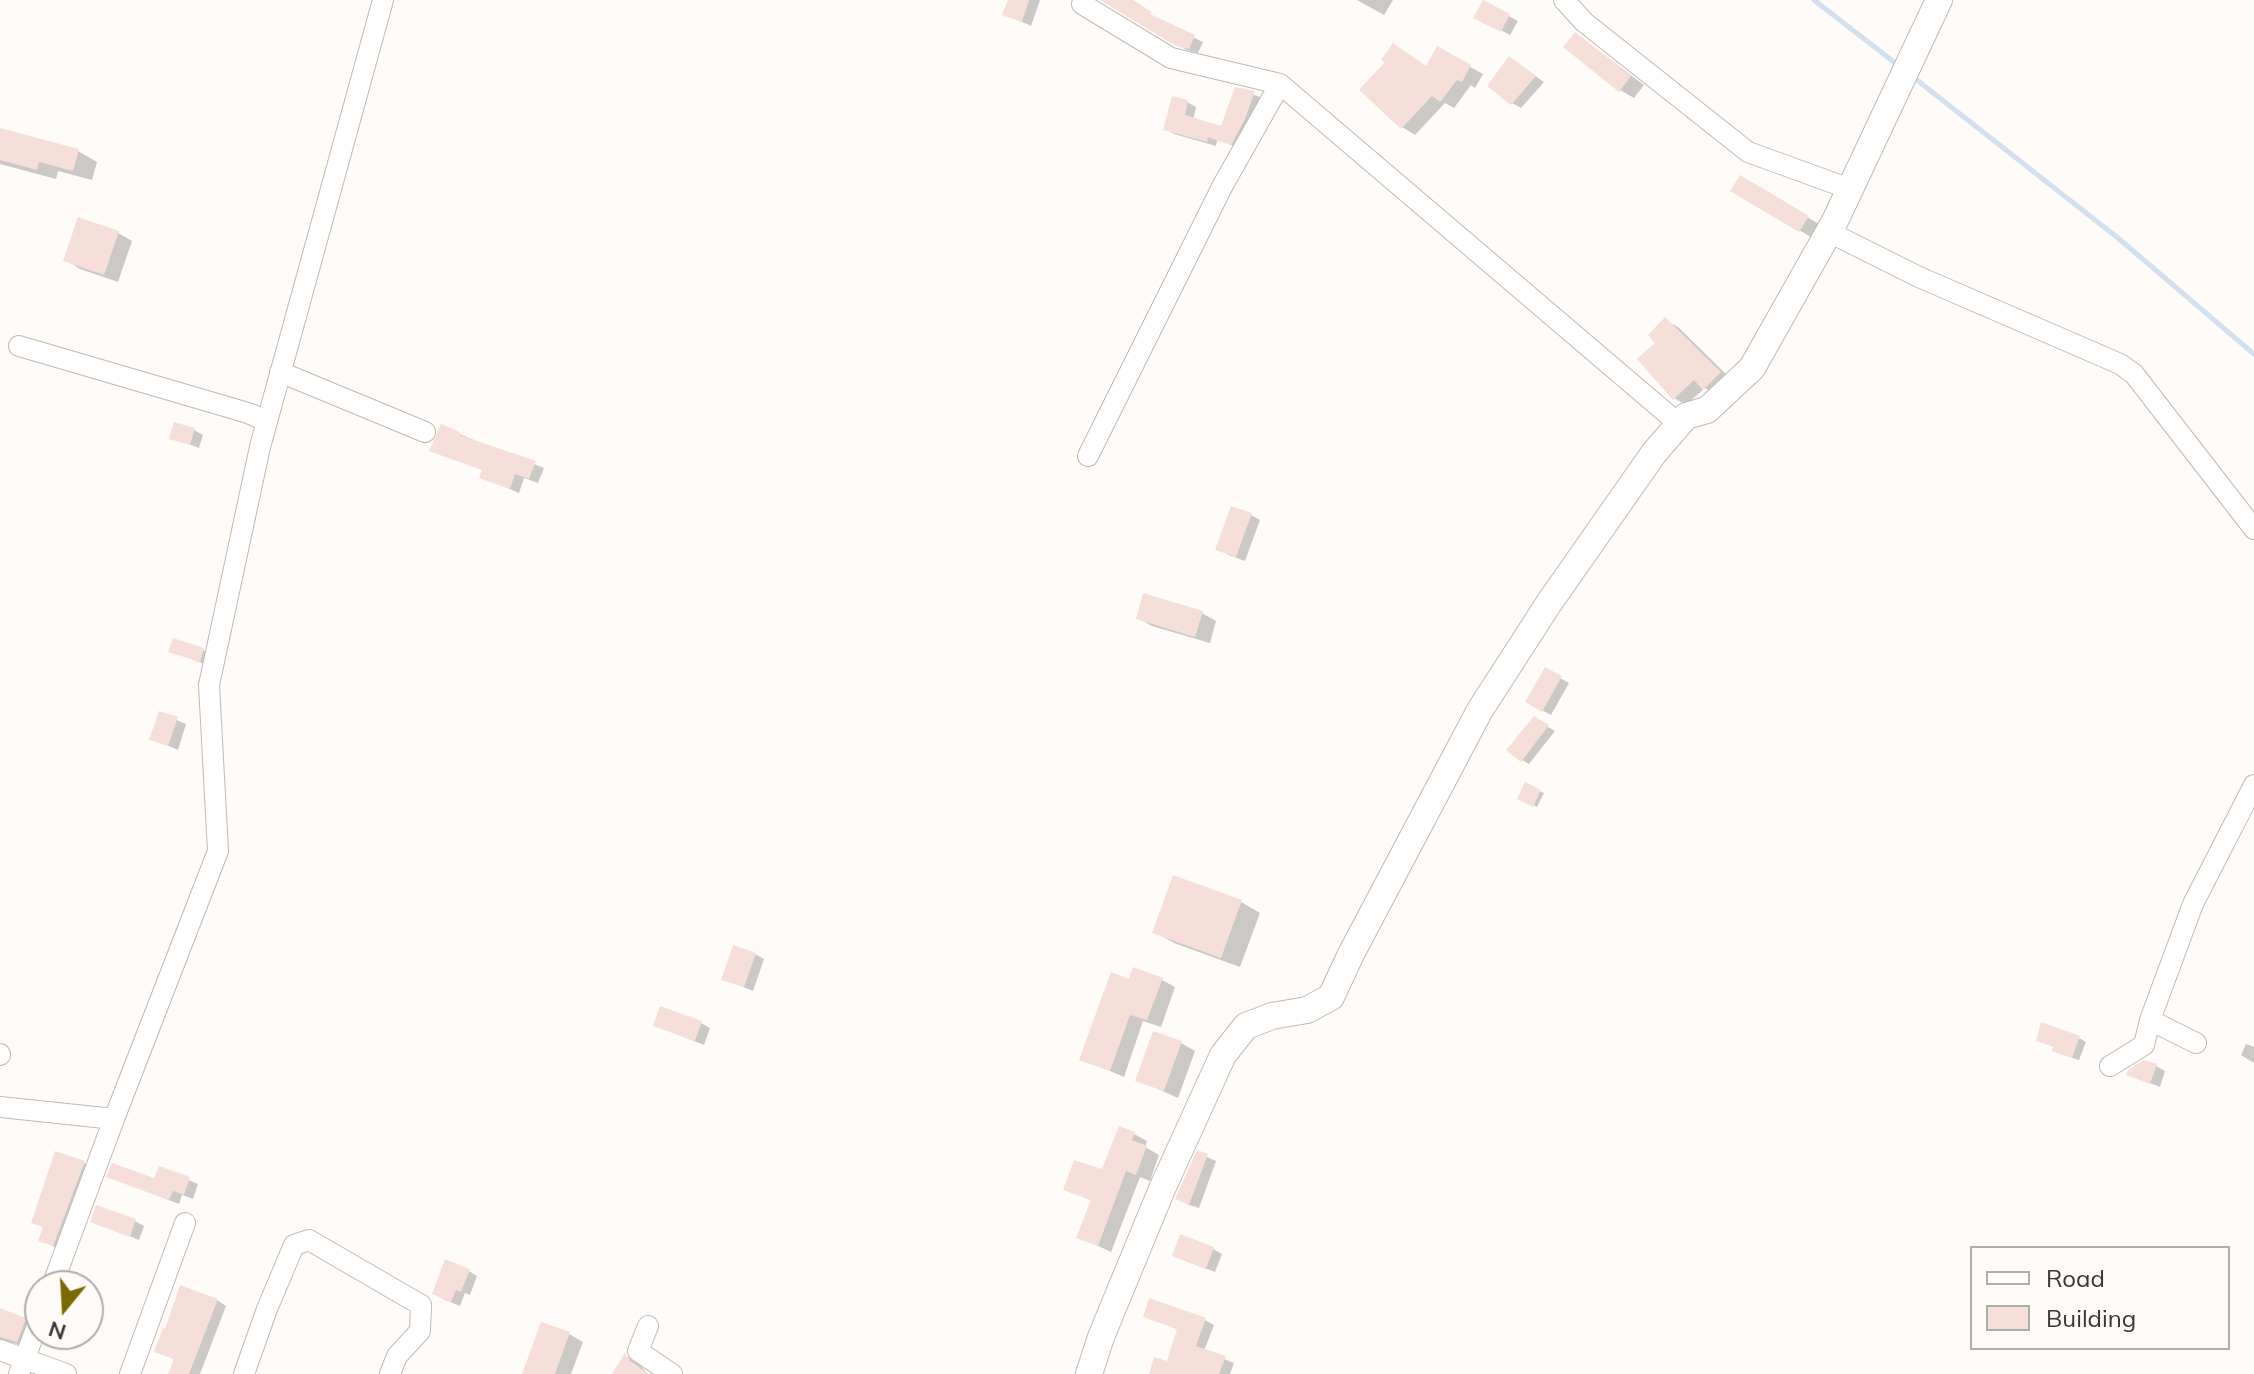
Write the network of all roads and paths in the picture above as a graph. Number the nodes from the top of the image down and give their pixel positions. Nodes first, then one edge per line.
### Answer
1 (383, 0) edge
2 (1564, 0) edge
3 (1939, 0) edge
4 (1082, 4) dead end
5 (1280, 84) junction
6 (1850, 189) junction
7 (1829, 232) junction
8 (19, 346) dead end
9 (280, 372) junction
10 (267, 421) junction
11 (1679, 424) junction
12 (425, 432) dead end
13 (1088, 456) dead end
14 (2254, 529) edge
15 (2254, 785) edge
16 (2150, 1020) junction
17 (2196, 1043) dead end
18 (2110, 1066) dead end
19 (0, 1107) edge
20 (114, 1119) junction
21 (185, 1223) dead end
22 (58, 1270) edge
23 (648, 1326) dead end
24 (0, 1350) edge
25 (22, 1366) edge
26 (66, 1374) edge
27 (130, 1374) edge
28 (244, 1374) edge
29 (390, 1374) edge
30 (672, 1374) edge
31 (1089, 1374) edge

1 - 9 street
2 - 6 street
3 - 6 street
4 - 5 street
5 - 11 street
5 - 13 street
6 - 7 street
7 - 11 street
7 - 14 street
8 - 10 street
9 - 10 street
9 - 12 street
10 - 20 street
11 - 31 street
15 - 16 street
16 - 17 street
16 - 18 street
19 - 20 street
20 - 22 street
21 - 27 street
23 - 30 street
24 - 25 street
25 - 26 street
28 - 29 street

